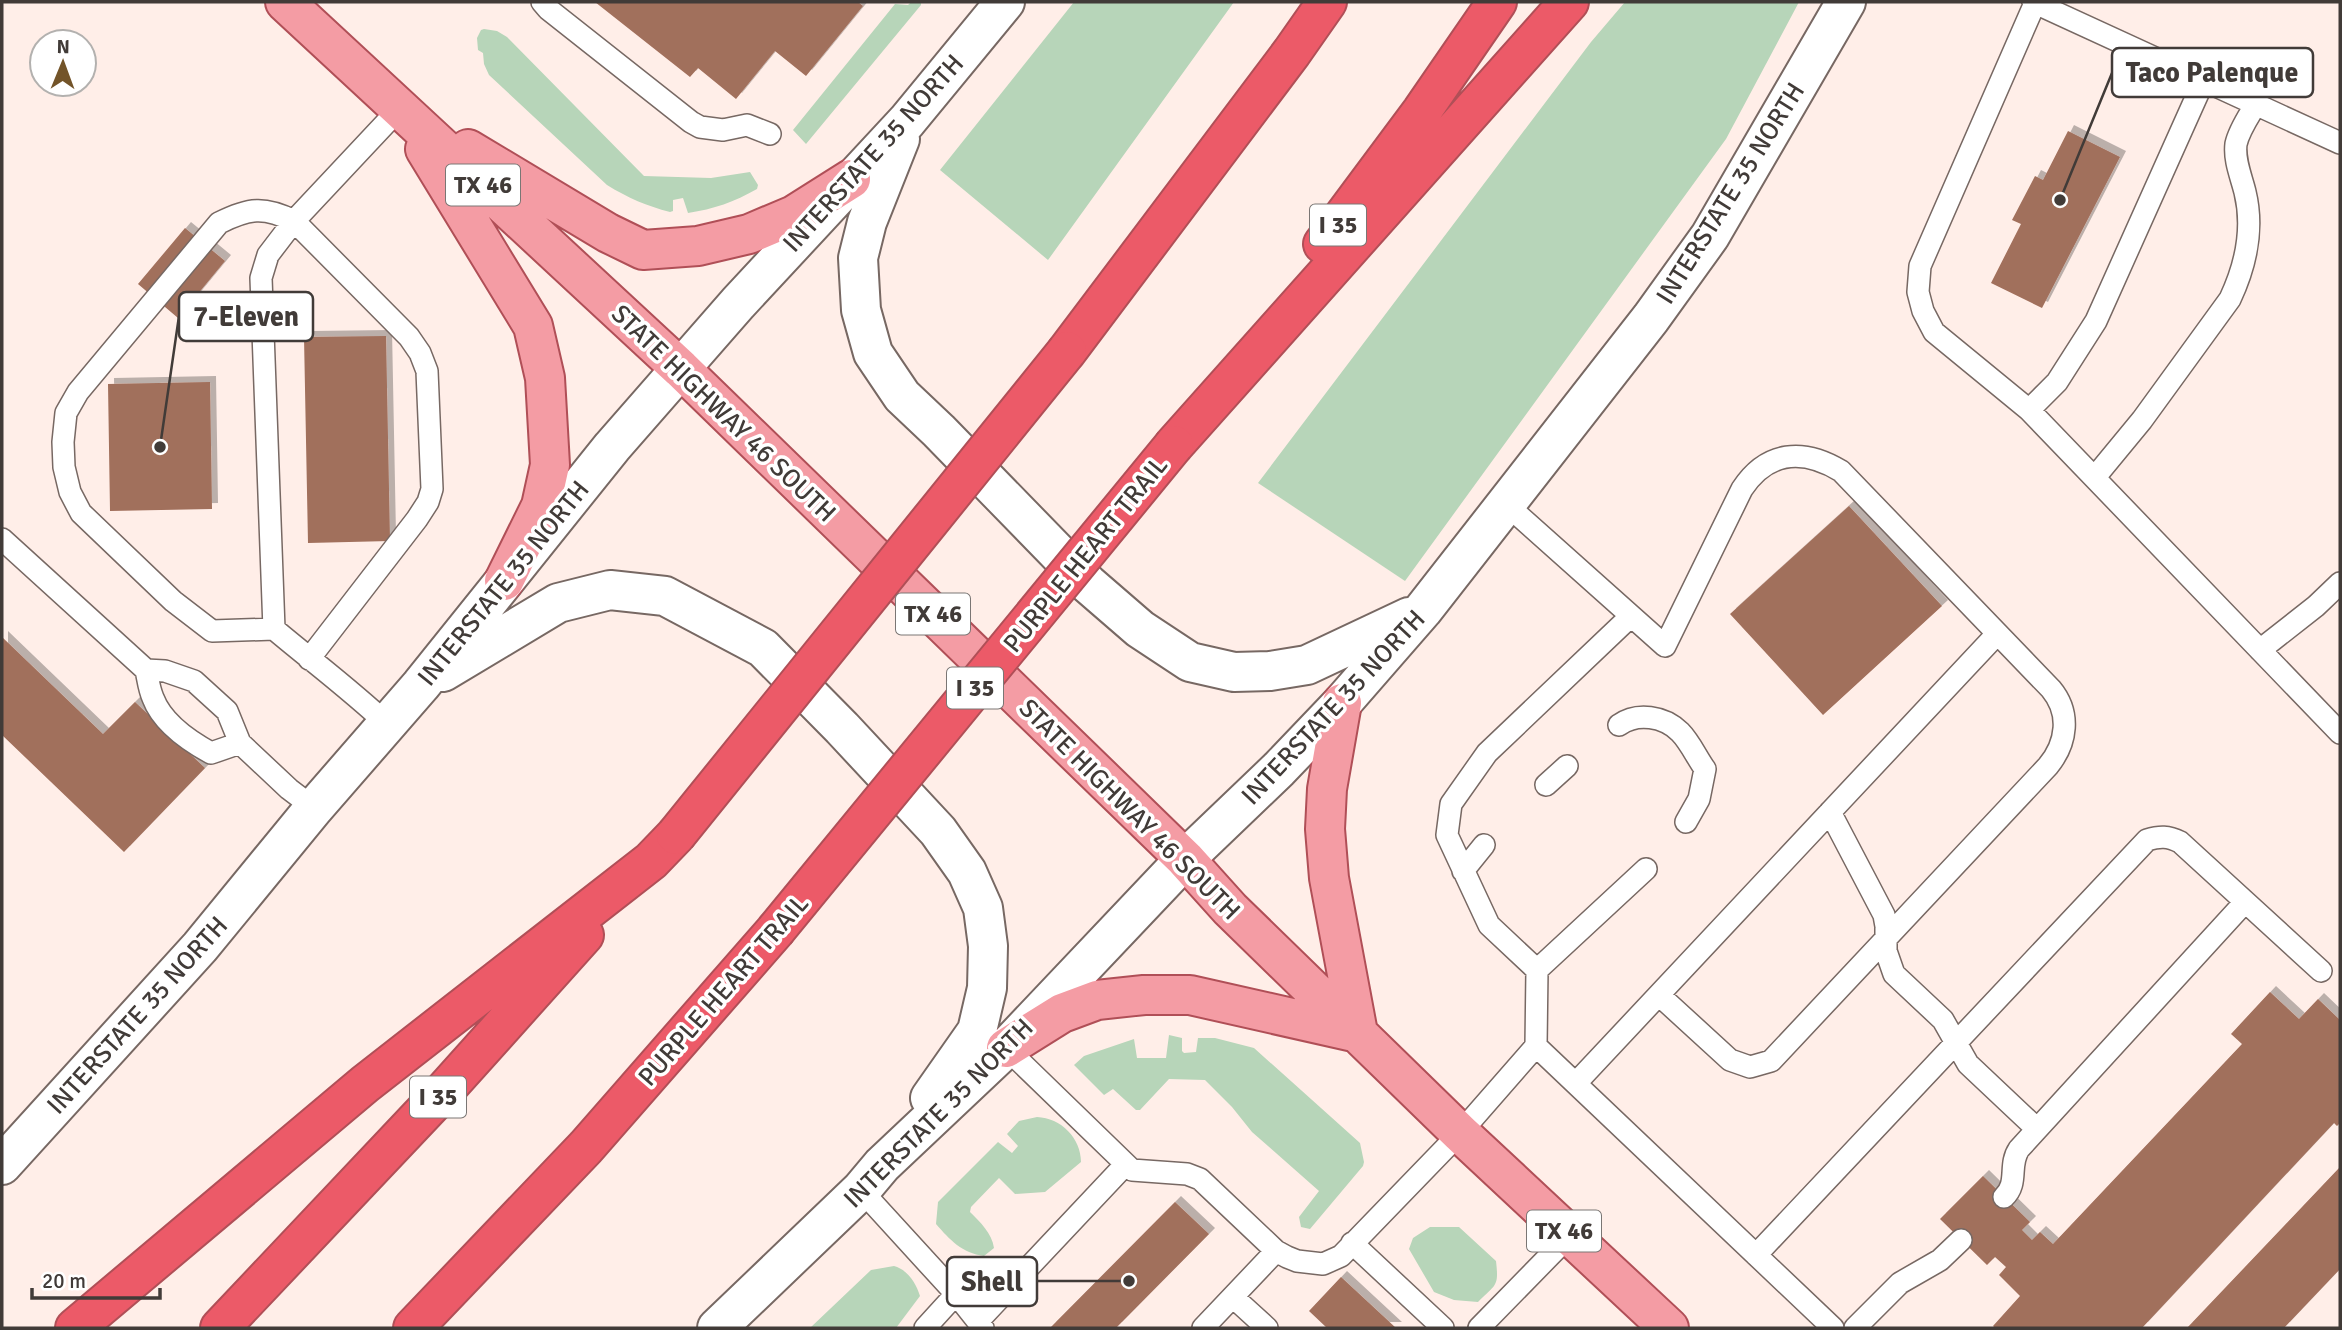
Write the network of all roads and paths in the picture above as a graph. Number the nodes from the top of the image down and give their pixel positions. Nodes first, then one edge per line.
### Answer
1 (285, 2) edge
2 (542, 2) edge
3 (1005, 2) edge
4 (1327, 2) edge
5 (1497, 2) edge
6 (1569, 2) edge
7 (1846, 2) edge
8 (2034, 2) edge
9 (2204, 80) junction
10 (2256, 104) junction
11 (400, 108) junction
12 (907, 121) junction
13 (770, 134) dead end
14 (2340, 143) edge
15 (851, 179) junction
16 (294, 222) junction
17 (681, 369) junction
18 (2029, 410) junction
19 (1174, 446) junction
20 (2095, 477) junction
21 (1507, 505) junction
22 (2, 539) edge
23 (504, 581) junction
24 (2340, 583) edge
25 (1423, 610) junction
26 (1630, 616) junction
27 (274, 629) junction
28 (1997, 634) junction
29 (2260, 650) junction
30 (309, 659) junction
31 (146, 670) junction
32 (421, 685) junction
33 (1342, 703) junction
34 (387, 724) junction
35 (1619, 725) dead end
36 (2340, 733) edge
37 (240, 743) junction
38 (1567, 766) dead end
39 (1545, 785) dead end
40 (314, 808) junction
41 (1830, 812) junction
42 (1686, 822) dead end
43 (1483, 845) dead end
44 (664, 848) junction
45 (1185, 859) junction
46 (1646, 869) dead end
47 (1463, 871) junction
48 (2245, 902) junction
49 (1887, 939) junction
50 (1537, 970) junction
51 (2321, 971) dead end
52 (1659, 995) junction
53 (1358, 1033) junction
54 (1956, 1042) junction
55 (1536, 1046) junction
56 (1006, 1048) junction
57 (1576, 1083) junction
58 (2038, 1129) junction
59 (1460, 1133) junction
60 (2, 1165) edge
61 (1125, 1165) junction
62 (872, 1178) junction
63 (2004, 1197) dead end
64 (1569, 1236) junction
65 (1961, 1240) dead end
66 (1352, 1242) junction
67 (1276, 1251) junction
68 (1756, 1255) junction
69 (956, 1294) junction
70 (1233, 1297) junction
71 (981, 1324) edge
72 (75, 1328) edge
73 (220, 1328) edge
74 (414, 1328) edge
75 (718, 1328) edge
76 (925, 1328) edge
77 (1203, 1328) edge
78 (1267, 1328) edge
79 (1443, 1328) edge
80 (1479, 1328) edge
81 (1669, 1328) edge
82 (1833, 1328) edge
83 (1855, 1328) edge

1 - 11 main road, STATE HIGHWAY 46 SOUTH / TX 46
2 - 13 lane
3 - 12 main road, INTERSTATE 35 NORTH
4 - 44 highway, I 35, bridge
5 - 19 highway, PURPLE HEART TRAIL / I 35
6 - 19 highway
7 - 21 main road, INTERSTATE 35 NORTH
8 - 9 lane
8 - 18 lane
9 - 10 lane
9 - 18 lane
10 - 14 lane
10 - 20 lane
11 - 15 main road
11 - 16 lane
11 - 17 main road, STATE HIGHWAY 46 SOUTH / TX 46
11 - 23 main road
12 - 15 main road, INTERSTATE 35 NORTH
12 - 25 main road
15 - 17 main road, INTERSTATE 35 NORTH
16 - 27 lane
16 - 27 lane
16 - 30 lane
17 - 23 main road, INTERSTATE 35 NORTH
17 - 45 main road, STATE HIGHWAY 46 SOUTH / TX 46
18 - 20 lane
19 - 74 highway, PURPLE HEART TRAIL / I 35, bridge
20 - 29 lane
21 - 25 main road, INTERSTATE 35 NORTH
21 - 26 lane
22 - 31 lane
23 - 32 main road, INTERSTATE 35 NORTH
24 - 29 lane
25 - 33 main road, INTERSTATE 35 NORTH
26 - 28 lane
26 - 47 lane
27 - 30 lane
28 - 41 lane
28 - 49 lane
29 - 36 lane
30 - 34 lane
31 - 37 lane
31 - 37 lane
32 - 34 main road, INTERSTATE 35 NORTH
32 - 62 main road
33 - 45 main road, INTERSTATE 35 NORTH
33 - 53 main road
34 - 40 main road, INTERSTATE 35 NORTH
35 - 42 lane
37 - 40 lane
38 - 39 lane
40 - 60 main road, INTERSTATE 35 NORTH
41 - 49 lane
41 - 52 lane
43 - 47 lane
44 - 72 highway
44 - 73 highway, I 35
45 - 53 main road, STATE HIGHWAY 46 SOUTH / TX 46
45 - 56 main road, INTERSTATE 35 NORTH
46 - 50 lane
47 - 50 lane
48 - 51 lane
48 - 54 lane
48 - 58 lane
49 - 52 lane
49 - 54 lane
50 - 55 lane
52 - 57 lane
53 - 56 main road
53 - 59 main road, STATE HIGHWAY 46 SOUTH / TX 46
54 - 58 lane
54 - 68 lane
55 - 57 lane
55 - 59 lane
56 - 61 lane
56 - 62 main road, INTERSTATE 35 NORTH
57 - 68 lane
58 - 63 lane
59 - 64 main road, STATE HIGHWAY 46 SOUTH / TX 46
59 - 66 lane
61 - 67 lane
61 - 71 lane
62 - 69 lane
62 - 75 main road, INTERSTATE 35 NORTH
64 - 80 lane
64 - 81 main road, STATE HIGHWAY 46 SOUTH / TX 46
65 - 83 lane
66 - 67 lane
66 - 79 lane
67 - 70 lane
68 - 82 lane
69 - 71 lane
69 - 76 lane
70 - 77 lane
70 - 78 lane

